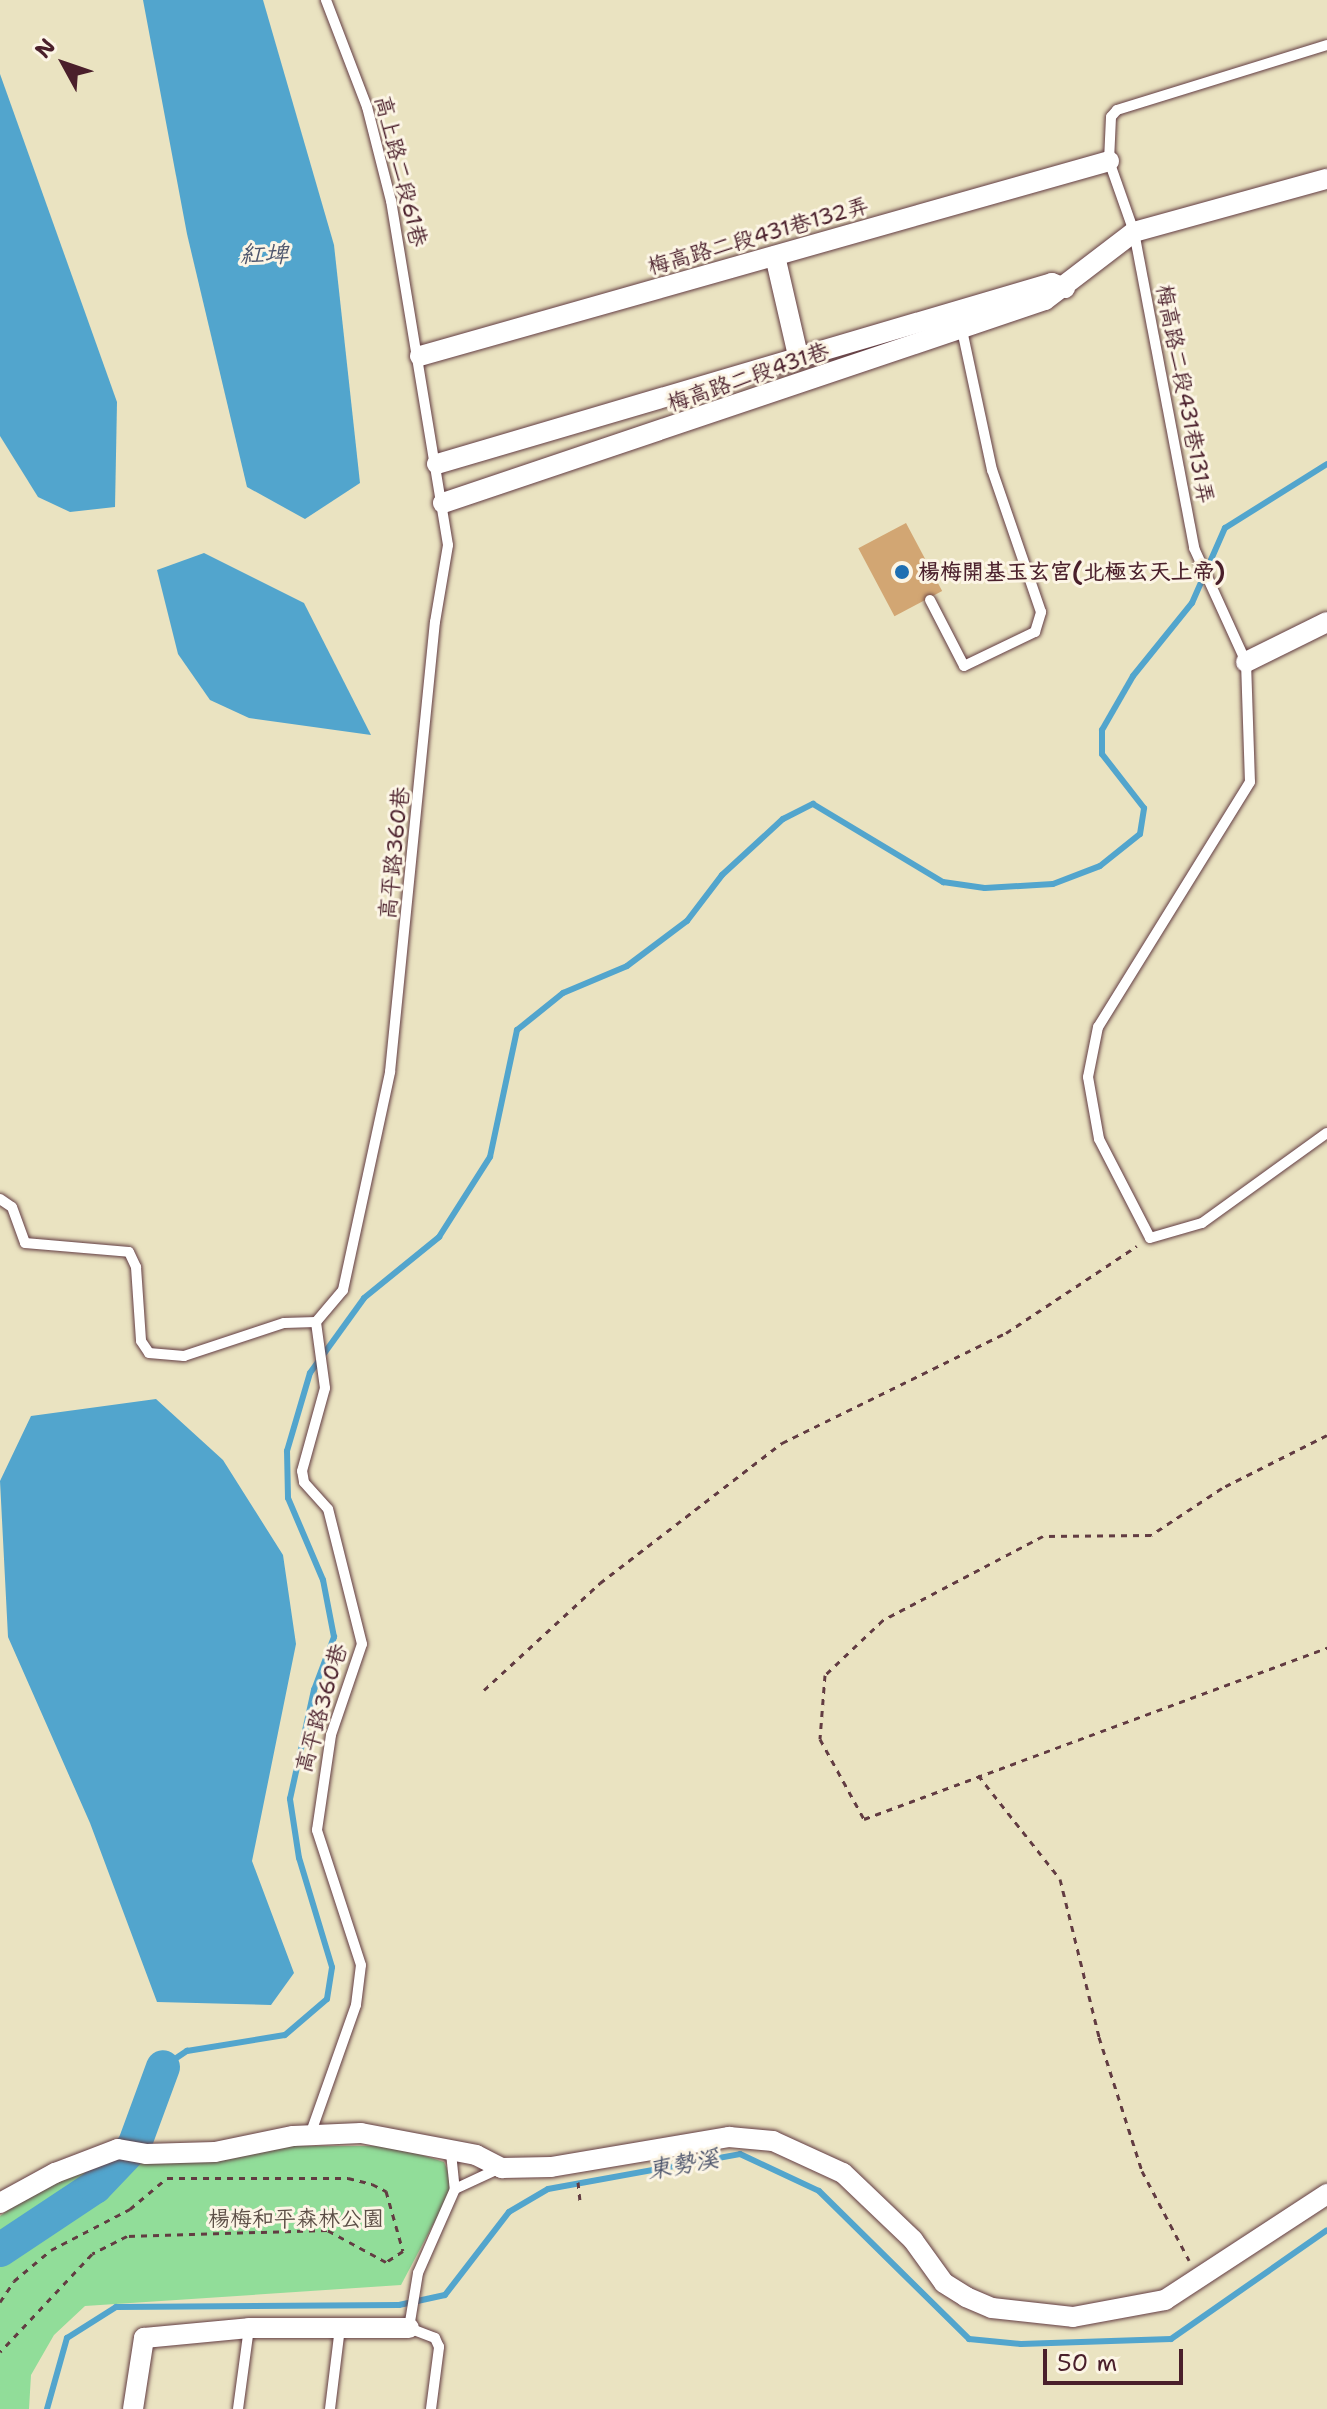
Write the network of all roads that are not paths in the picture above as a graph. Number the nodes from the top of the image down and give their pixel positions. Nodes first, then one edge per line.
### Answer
1 (326, 0) edge
2 (1327, 45) edge
3 (1109, 161) junction
4 (1327, 179) edge
5 (1134, 232) junction
6 (775, 256) junction
7 (1065, 288) junction
8 (962, 330) junction
9 (420, 356) junction
10 (798, 356) junction
11 (437, 464) junction
12 (443, 503) junction
13 (930, 600) dead end
14 (1327, 622) edge
15 (1246, 662) junction
16 (1327, 1133) edge
17 (0, 1199) edge
18 (316, 1322) junction
19 (310, 2135) junction
20 (451, 2153) junction
21 (502, 2168) junction
22 (455, 2189) junction
23 (1327, 2194) edge
24 (0, 2203) edge
25 (340, 2327) junction
26 (249, 2328) junction
27 (409, 2328) junction
28 (133, 2409) edge
29 (238, 2409) edge
30 (330, 2409) edge
31 (431, 2409) edge

1 - 9 lane, 高上路二段61巷
2 - 3 lane
3 - 5 lane, 梅高路二段431巷131弄
3 - 6 street, 梅高路二段431巷132弄
4 - 5 street, 梅高路二段431巷
5 - 7 street, 梅高路二段431巷
5 - 15 lane, 梅高路二段431巷131弄
6 - 9 street, 梅高路二段431巷132弄
6 - 10 street
7 - 8 street, 梅高路二段431巷
7 - 10 street, 梅高路二段431巷
8 - 12 street, 梅高路二段431巷
8 - 13 lane
9 - 11 lane, 高平路360巷
10 - 11 street, 梅高路二段431巷
11 - 12 lane, 高平路360巷
12 - 18 lane, 高平路360巷
14 - 15 street
15 - 16 lane
17 - 18 lane
18 - 19 lane, 高平路360巷
19 - 20 street
19 - 24 street
20 - 21 street
20 - 22 lane
21 - 22 lane
21 - 23 street
22 - 27 lane
25 - 26 street
25 - 27 street
25 - 30 lane
26 - 28 street
26 - 29 lane
27 - 31 lane

